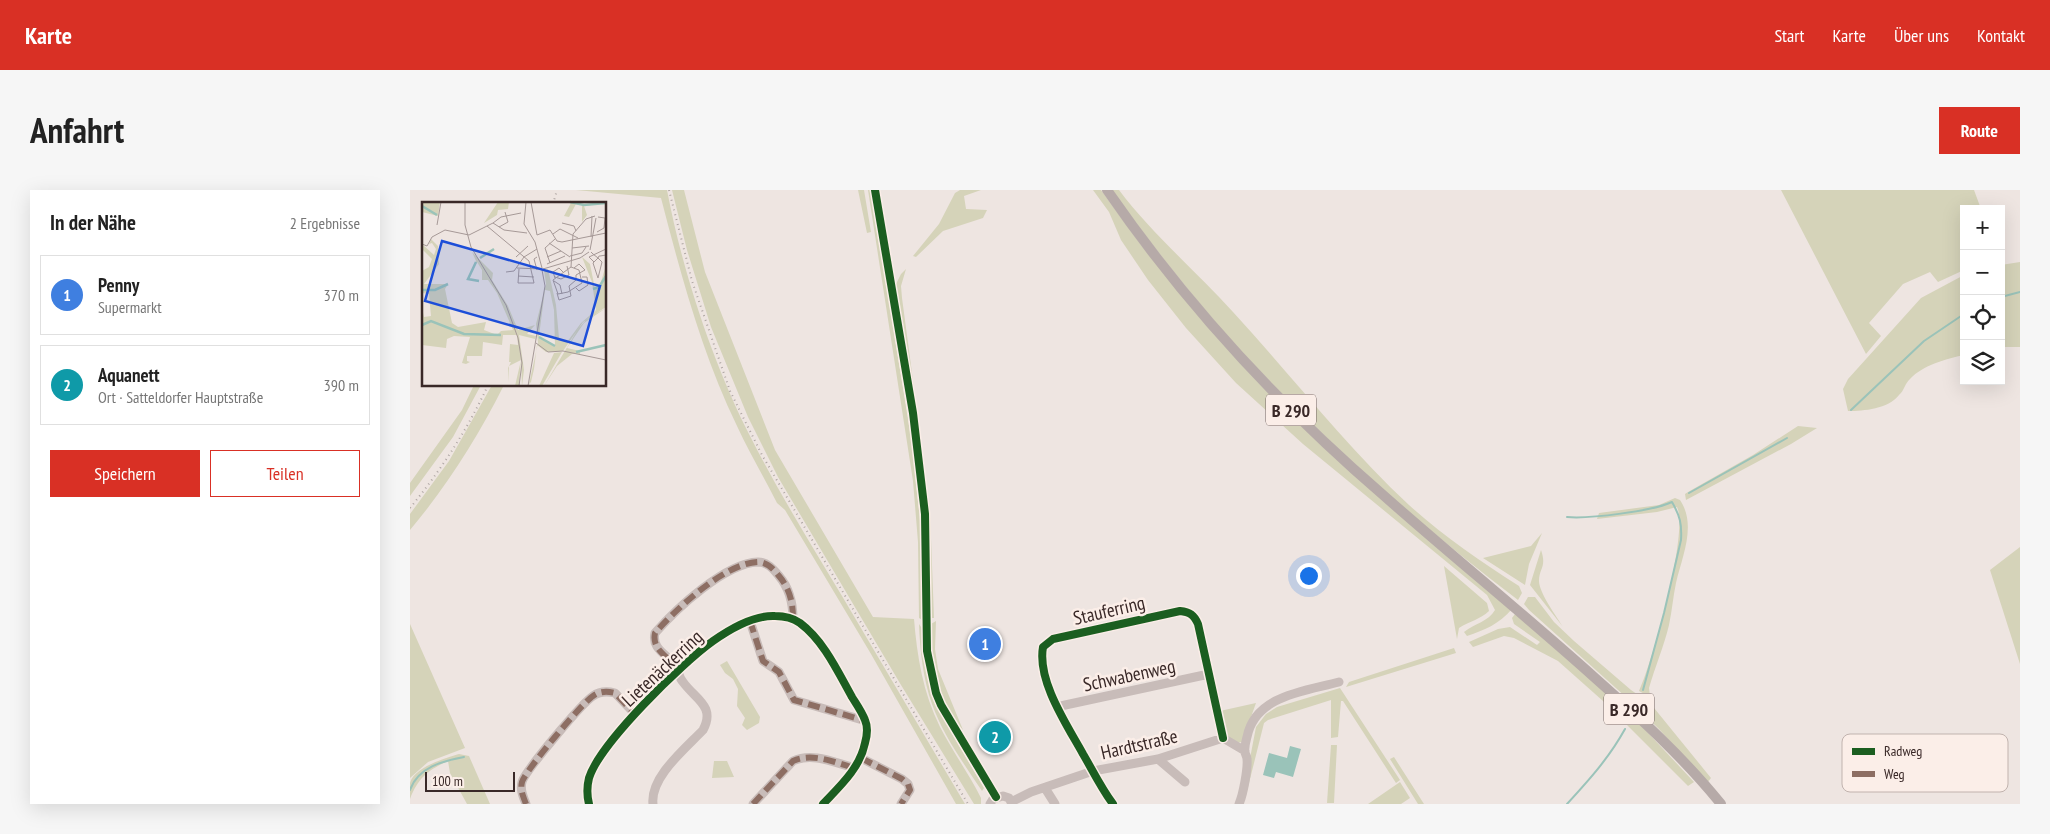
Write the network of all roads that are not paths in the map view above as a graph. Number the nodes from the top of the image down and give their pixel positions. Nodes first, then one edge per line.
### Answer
1 (875, 190) edge
2 (1107, 190) edge
3 (793, 619) junction
4 (750, 621) junction
5 (678, 672) junction
6 (1209, 674) junction
7 (1339, 682) dead end
8 (1056, 707) junction
9 (635, 714) junction
10 (866, 721) junction
11 (1223, 738) junction
12 (1244, 751) junction
13 (861, 758) junction
14 (1158, 759) junction
15 (855, 768) junction
16 (1093, 772) junction
17 (1185, 782) dead end
18 (1045, 788) junction
19 (993, 800) edge
20 (1012, 803) edge
21 (526, 804) edge
22 (589, 804) edge
23 (653, 804) edge
24 (753, 804) edge
25 (823, 804) edge
26 (901, 804) edge
27 (1054, 804) edge
28 (1113, 804) edge
29 (1239, 804) edge
30 (1721, 804) edge

1 - 19 street
2 - 30 main road, B 290
3 - 4 street, Lietenäckerring
3 - 5 street
3 - 10 street
4 - 5 street, Lietenäckerring
4 - 10 street
5 - 9 street, Lietenäckerring
5 - 23 street
6 - 8 street, Schwabenweg
6 - 8 street, Stauferring
6 - 11 street, Stauferring
7 - 12 street
8 - 16 street, Stauferring
9 - 21 street
9 - 22 street, Lietenäckerring
10 - 13 street
11 - 12 street
11 - 14 street, Hardtstraße
12 - 29 street
13 - 15 street
13 - 26 street
14 - 16 street, Hardtstraße
14 - 17 street
15 - 24 street
15 - 25 street
16 - 18 street, Hardtstraße
16 - 28 street, Stauferring
18 - 20 street, Hardtstraße
18 - 27 street
19 - 20 street

